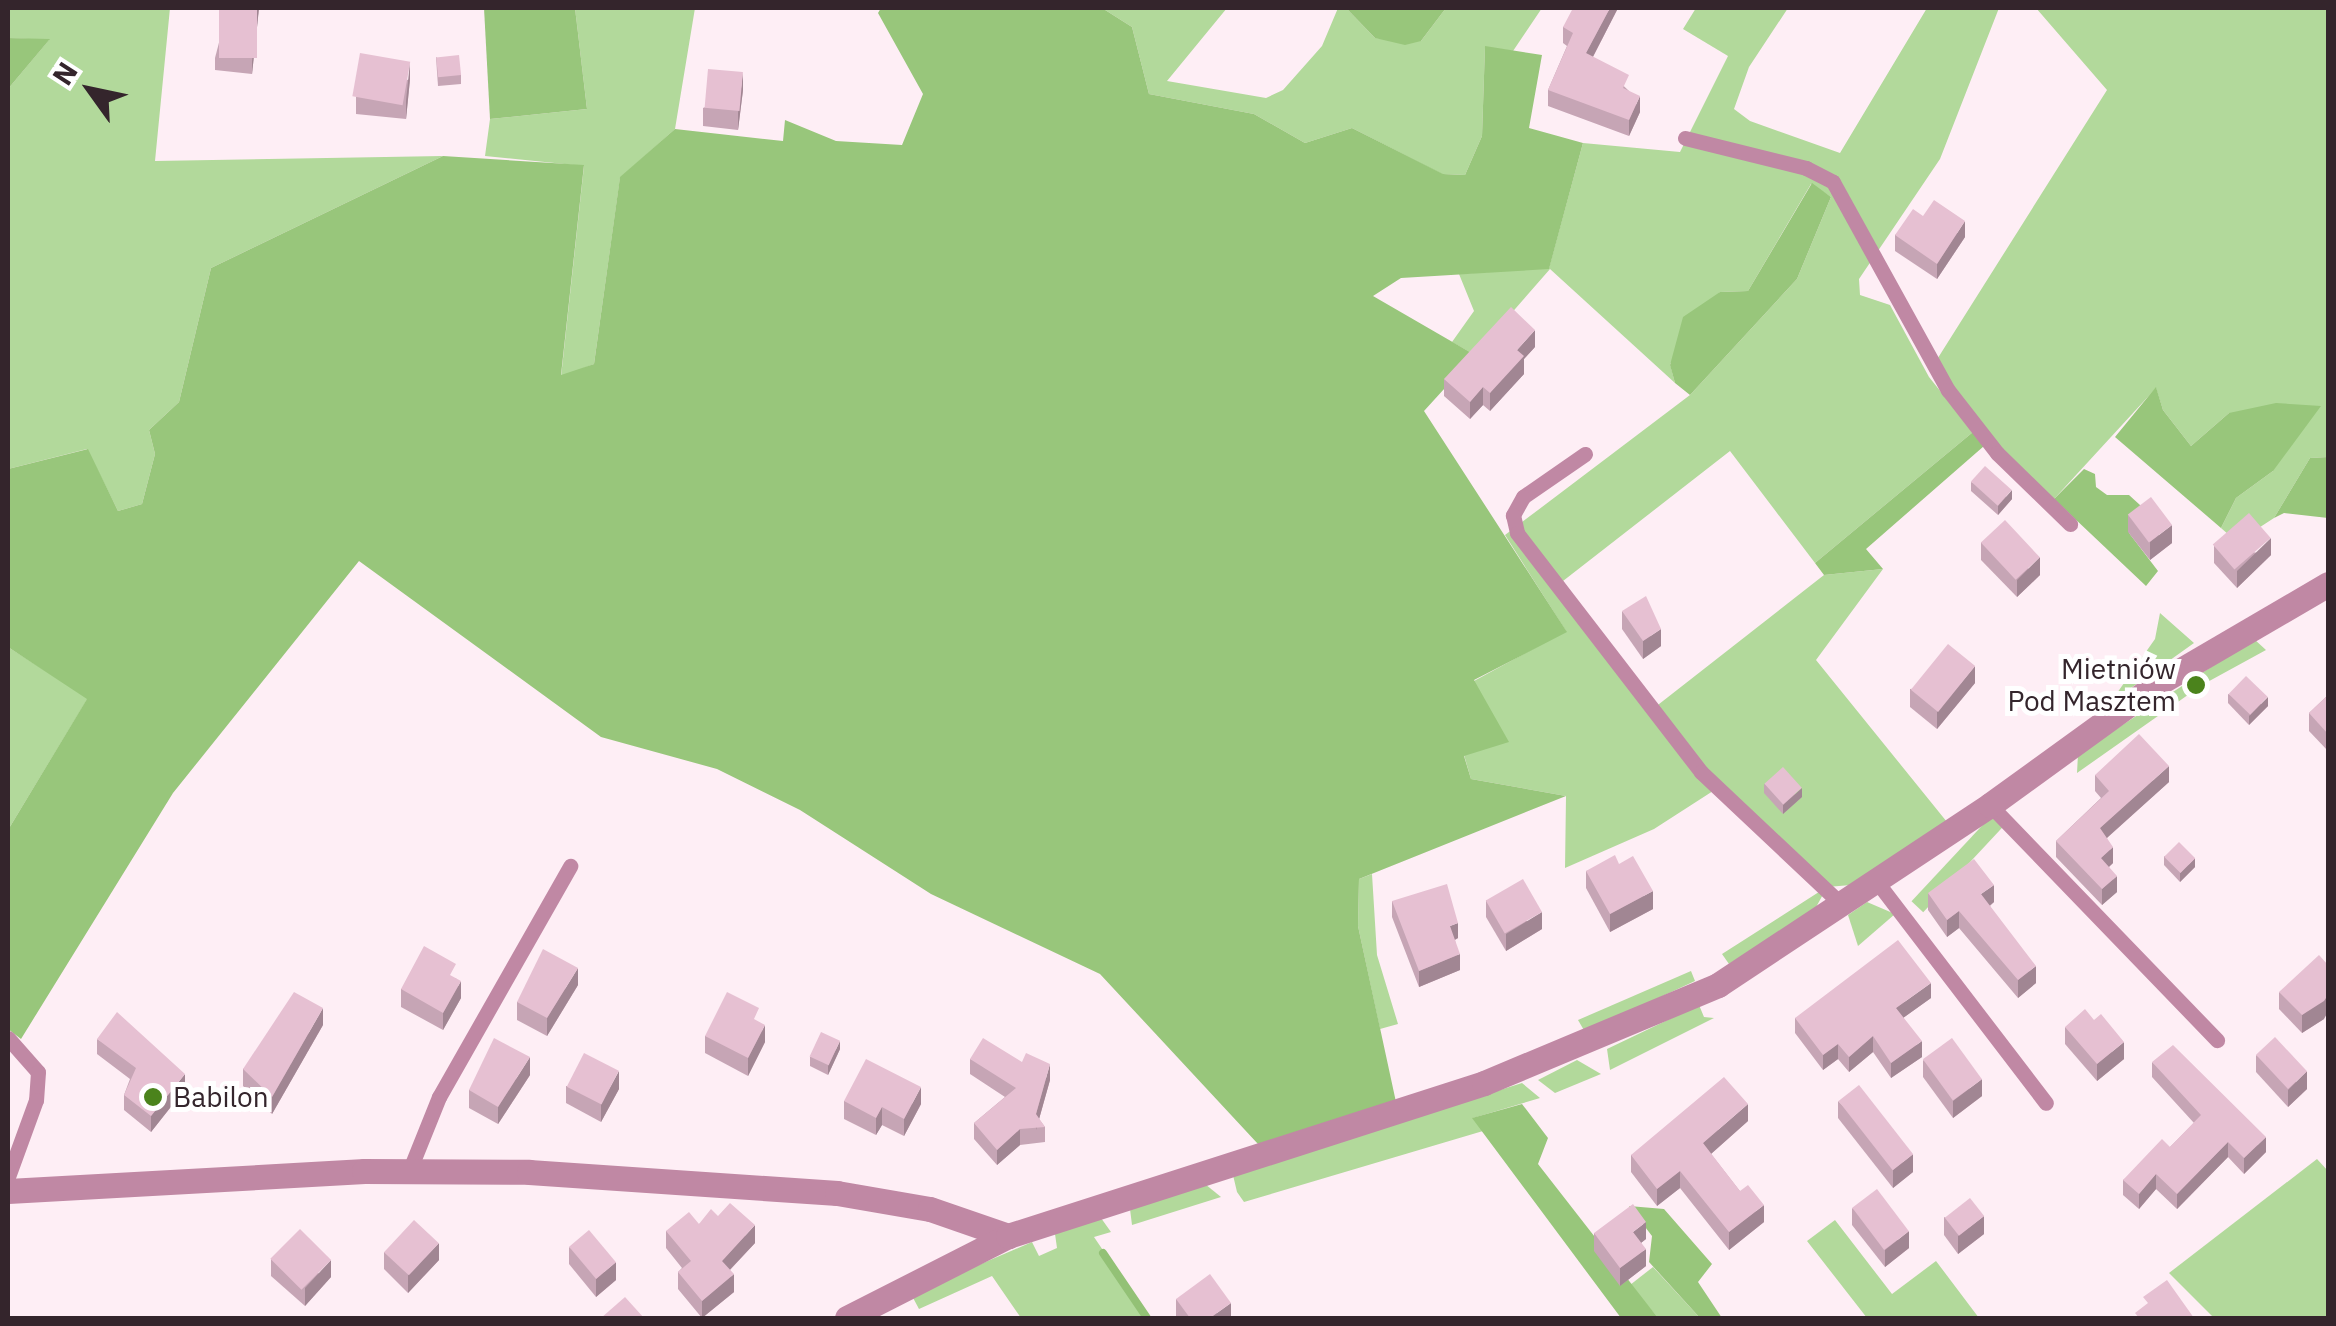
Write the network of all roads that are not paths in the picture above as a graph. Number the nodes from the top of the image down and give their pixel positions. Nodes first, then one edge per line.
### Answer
1 (1686, 138) dead end
2 (1585, 454) dead end
3 (2070, 524) dead end
4 (2328, 584) edge
5 (1990, 805) junction
6 (570, 866) dead end
7 (1877, 882) junction
8 (1842, 905) junction
9 (8, 1038) edge
10 (2217, 1040) dead end
11 (2046, 1103) dead end
12 (410, 1170) junction
13 (8, 1176) edge
14 (8, 1191) edge
15 (1008, 1236) junction
16 (846, 1318) edge

1 - 3 lane
2 - 8 lane
4 - 5 street
5 - 7 street
5 - 10 lane
6 - 12 lane
7 - 8 street
7 - 11 lane
8 - 15 street
9 - 13 lane
12 - 14 street
12 - 15 street
15 - 16 street

